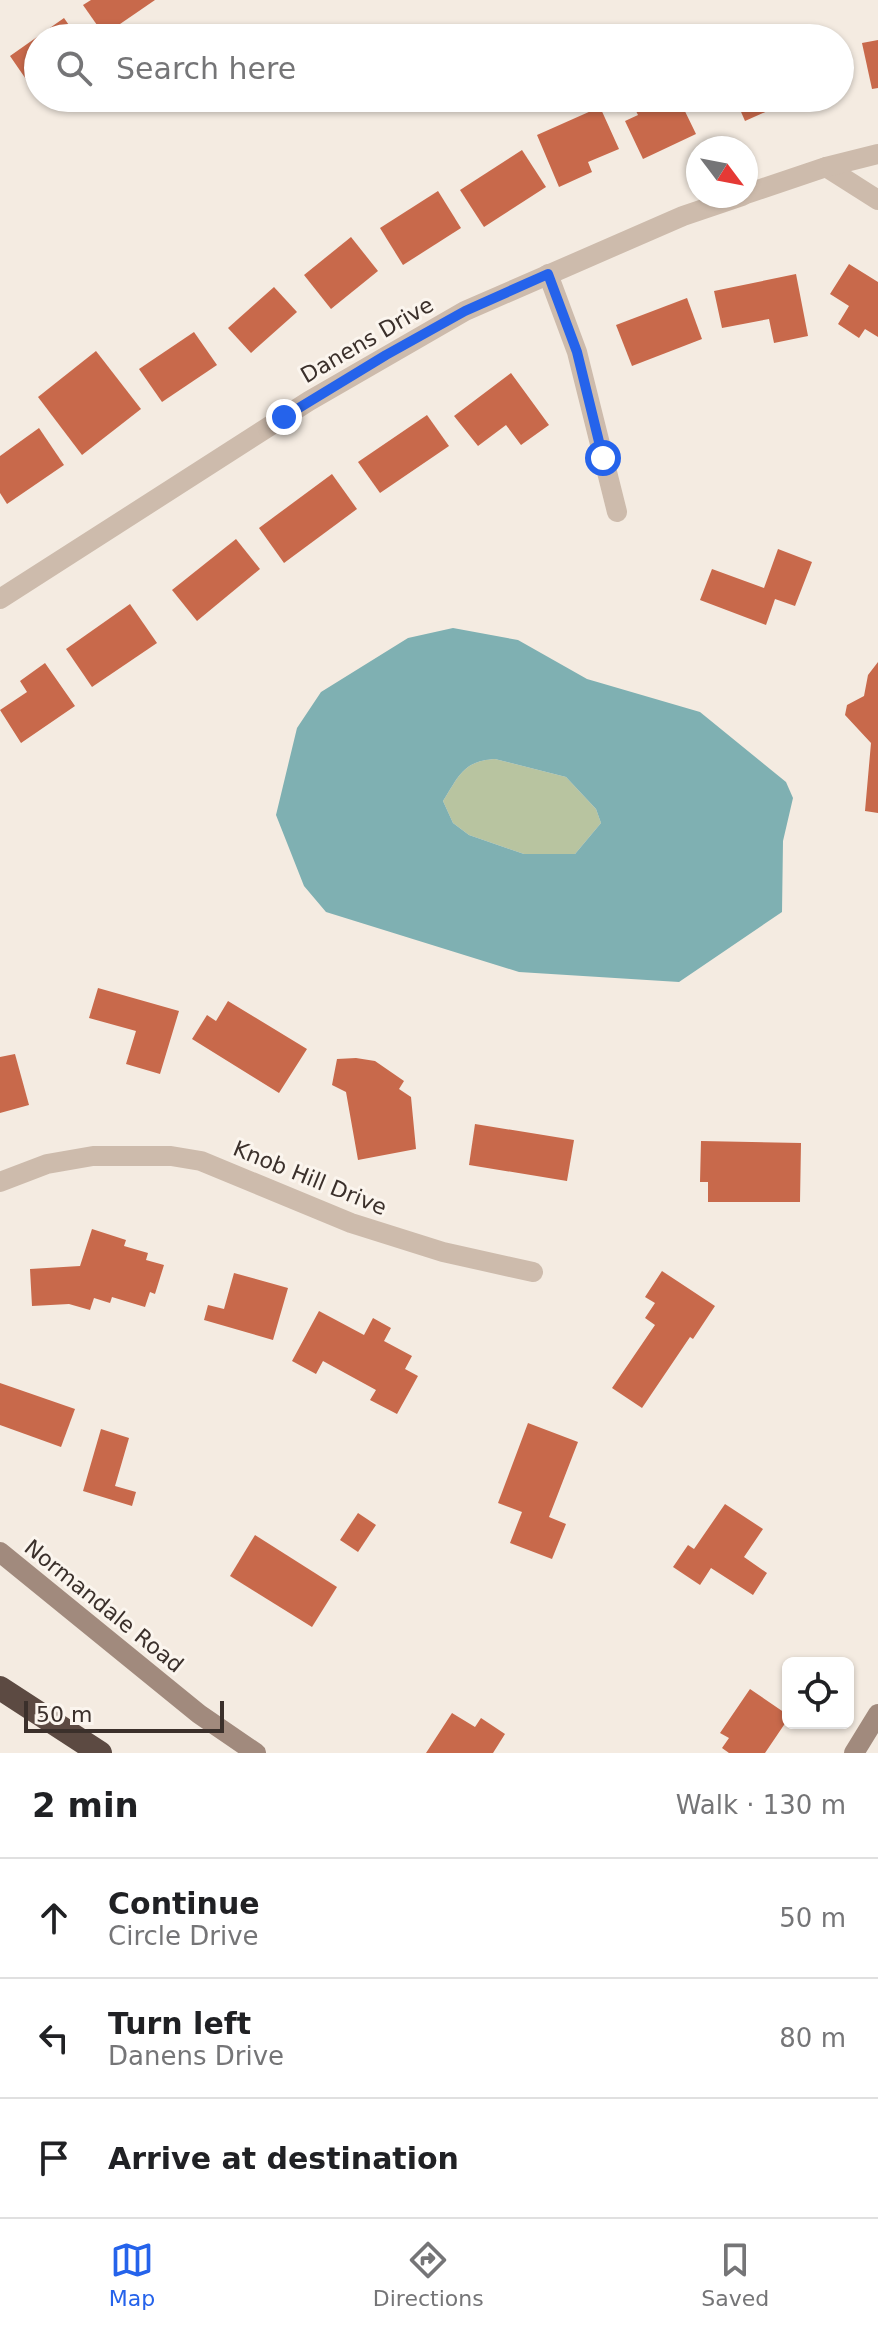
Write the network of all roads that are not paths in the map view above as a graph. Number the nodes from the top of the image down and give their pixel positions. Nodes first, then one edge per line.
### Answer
1 (878, 154) edge
2 (826, 167) junction
3 (758, 190) edge
4 (878, 200) edge
5 (706, 208) edge
6 (548, 274) junction
7 (617, 512) dead end
8 (0, 599) edge
9 (0, 1182) edge
10 (533, 1272) dead end
11 (0, 1552) edge
12 (0, 1688) edge
13 (878, 1714) edge
14 (100, 1753) edge
15 (256, 1753) edge
16 (854, 1753) edge

1 - 2 street, Danens Drive
2 - 3 street, Danens Drive
2 - 4 street
5 - 6 street, Danens Drive
6 - 7 street
6 - 8 street, Danens Drive
9 - 10 street, Knob Hill Drive
11 - 15 street, Normandale Road
12 - 14 highway
13 - 16 street

